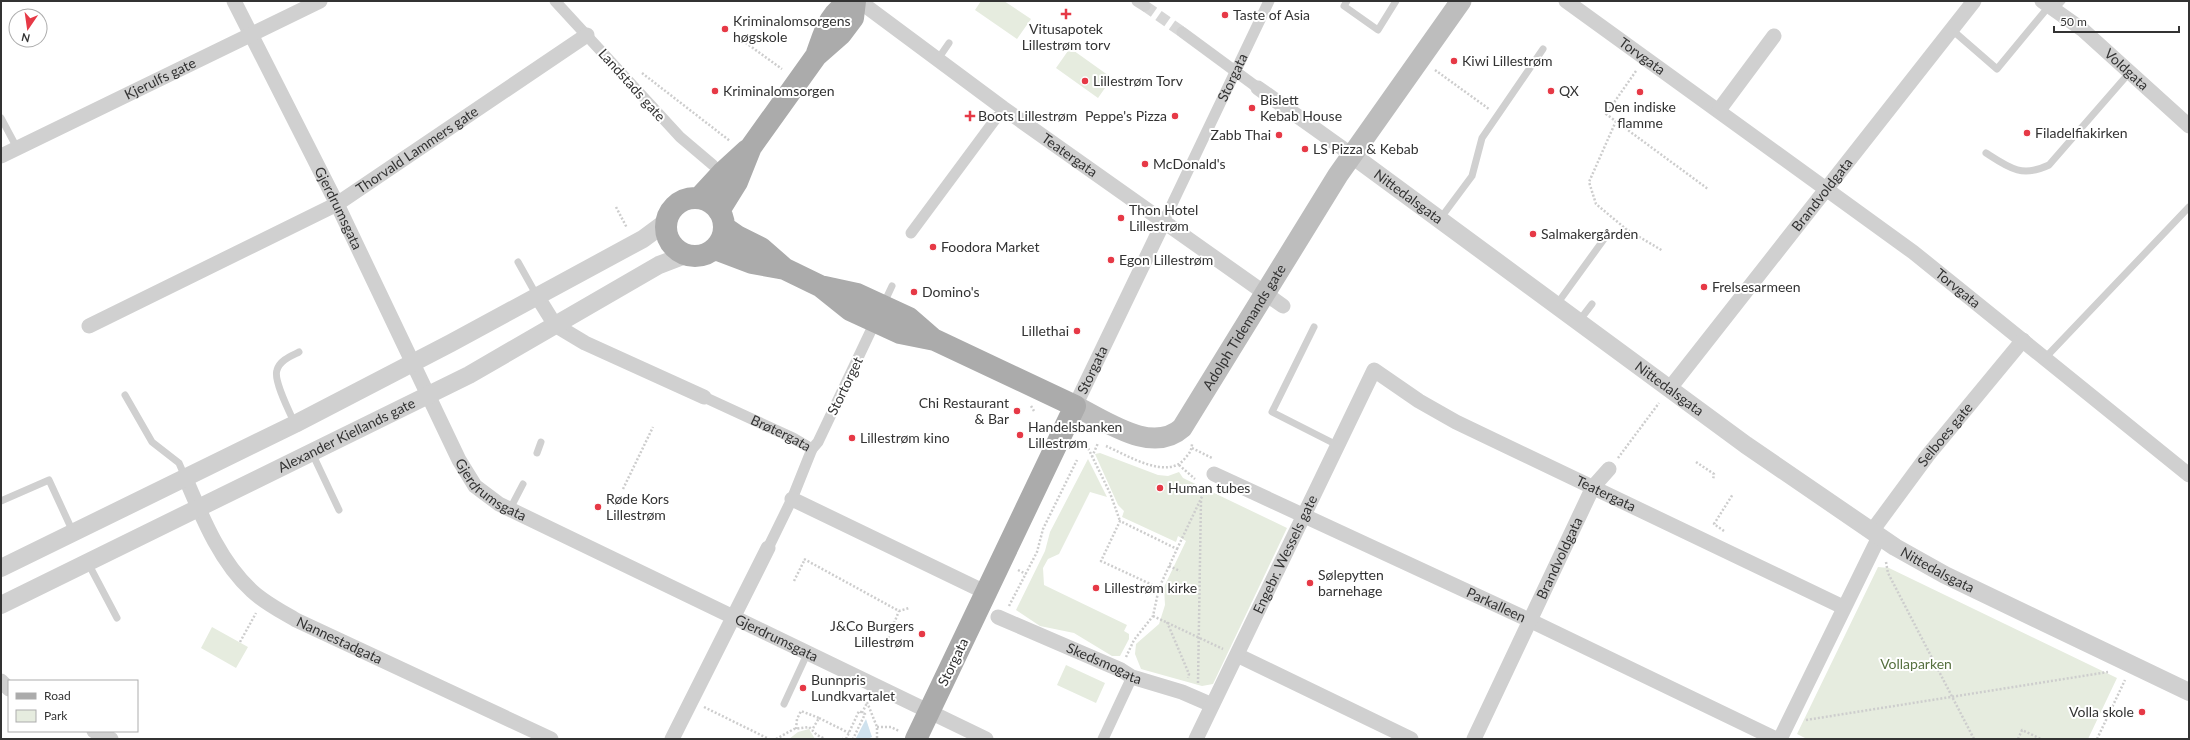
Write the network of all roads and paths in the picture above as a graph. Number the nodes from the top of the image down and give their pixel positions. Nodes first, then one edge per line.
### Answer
1 (234, 1) edge
2 (320, 1) edge
3 (555, 1) edge
4 (851, 1) edge
5 (855, 1) edge
6 (859, 1) edge
7 (1269, 1) edge
8 (1347, 1) edge
9 (1396, 1) edge
10 (1462, 1) edge
11 (1566, 1) edge
12 (1974, 1) edge
13 (2052, 4) edge
14 (1951, 29) junction
15 (1182, 32) tunnel mouth
16 (587, 35) junction
17 (251, 36) junction
18 (1774, 36) dead end
19 (740, 38) dead end
20 (949, 43) dead end
21 (1543, 49) dead end
22 (816, 56) junction
23 (1646, 58) junction
24 (938, 59) junction
25 (636, 69) dead end
26 (782, 69) dead end
27 (1235, 70) junction
28 (1434, 70) dead end
29 (2130, 72) junction
30 (1451, 75) dead end
31 (1448, 79) junction
32 (1258, 88) joint
33 (1719, 110) junction
34 (1496, 114) junction
35 (997, 117) dead end
36 (1, 118) edge
37 (1616, 121) junction
38 (2189, 126) edge
39 (741, 144) junction
40 (17, 148) junction
41 (1986, 153) dead end
42 (1352, 155) junction
43 (1, 156) edge
44 (713, 165) dead end
45 (1821, 184) junction
46 (1708, 189) dead end
47 (699, 198) junction
48 (337, 204) junction
49 (2189, 207) edge
50 (616, 208) dead end
51 (722, 219) junction
52 (1440, 219) junction
53 (666, 222) junction
54 (1164, 222) junction
55 (630, 232) dead end
56 (911, 233) dead end
57 (1607, 235) dead end
58 (715, 249) junction
59 (1663, 251) dead end
60 (685, 255) junction
61 (518, 262) dead end
62 (785, 270) junction
63 (892, 286) dead end
64 (1265, 293) junction
65 (537, 296) junction
66 (1557, 304) junction
67 (1592, 304) dead end
68 (1283, 306) dead end
69 (879, 314) junction
70 (1579, 321) junction
71 (89, 326) dead end
72 (555, 326) junction
73 (1314, 327) dead end
74 (2023, 340) junction
75 (299, 352) dead end
76 (2045, 358) junction
77 (412, 363) junction
78 (1374, 370) joint
79 (1670, 388) junction
80 (124, 395) dead end
81 (430, 396) junction
82 (704, 397) joint
83 (1075, 406) junction
84 (1654, 410) dead end
85 (295, 424) junction
86 (653, 427) dead end
87 (542, 442) dead end
88 (1098, 443) dead end
89 (1337, 445) junction
90 (1085, 446) dead end
91 (1106, 446) dead end
92 (812, 449) junction
93 (312, 453) junction
94 (537, 453) dead end
95 (1092, 457) junction
96 (1077, 460) dead end
97 (1696, 462) dead end
98 (1179, 465) junction
99 (1214, 466) junction
100 (1609, 469) joint
101 (2189, 475) edge
102 (185, 478) junction
103 (1195, 478) dead end
104 (1713, 480) dead end
105 (522, 484) dead end
106 (1593, 487) junction
107 (623, 488) dead end
108 (1733, 494) dead end
109 (792, 499) junction
110 (1201, 499) junction
111 (1, 501) edge
112 (199, 509) junction
113 (510, 509) junction
114 (339, 510) dead end
115 (1303, 516) junction
116 (1120, 521) junction
117 (1724, 531) dead end
118 (73, 532) junction
119 (1875, 534) junction
120 (1177, 549) junction
121 (768, 556) joint
122 (88, 562) junction
123 (1886, 562) dead end
124 (1169, 566) junction
125 (1, 568) edge
126 (1018, 570) dead end
127 (1180, 571) dead end
128 (1026, 574) junction
129 (794, 581) dead end
130 (1159, 588) junction
131 (987, 593) junction
132 (264, 600) junction
133 (1, 605) edge
134 (1843, 607) junction
135 (909, 608) dead end
136 (899, 611) junction
137 (1002, 614) joint
138 (734, 616) junction
139 (1153, 616) junction
140 (117, 618) dead end
141 (1529, 620) junction
142 (1166, 622) junction
143 (888, 638) dead end
144 (1200, 638) junction
145 (240, 642) dead end
146 (808, 652) junction
147 (1237, 655) junction
148 (2115, 671) dead end
149 (1126, 673) junction
150 (2126, 677) dead end
151 (2189, 692) edge
152 (1187, 694) junction
153 (870, 696) dead end
154 (1952, 696) junction
155 (691, 700) junction
156 (867, 702) junction
157 (784, 704) dead end
158 (1212, 705) junction
159 (929, 711) junction
160 (862, 713) junction
161 (819, 718) junction
162 (1800, 721) dead end
163 (877, 728) junction
164 (796, 729) junction
165 (812, 730) junction
166 (91, 732) edge
167 (849, 733) junction
168 (908, 735) edge
169 (111, 739) edge
170 (551, 739) edge
171 (672, 739) edge
172 (769, 739) edge
173 (776, 739) edge
174 (825, 739) edge
175 (844, 739) edge
176 (853, 739) edge
177 (877, 739) edge
178 (986, 739) edge
179 (1103, 739) edge
180 (1196, 739) edge
181 (1411, 739) edge
182 (1474, 739) edge
183 (1776, 739) edge
184 (1780, 739) edge
185 (1974, 739) edge
186 (2018, 739) edge
187 (2041, 739) edge
188 (2097, 739) edge

1 - 17 street, Gjerdrumsgata
2 - 17 street, Kjerulfs gate
3 - 16 street, Landstads gate
4 - 22 main road
5 - 22 main road
6 - 24 street, Teatergata
7 - 27 street, Storgata
8 - 9 lane
10 - 42 main road, Adolph Tidemands gate
11 - 23 street, Torvgata
12 - 14 street, Brandvoldgata
13 - 14 lane
13 - 29 street, Voldgata
14 - 45 street, Brandvoldgata
15 - 27 street, Nittedalsgata
16 - 44 street, Landstads gate
16 - 48 street, Thorvald Lammers gate
17 - 40 street, Kjerulfs gate
17 - 48 street, Gjerdrumsgata
18 - 33 street
19 - 26 path
20 - 24 lane
21 - 34 lane
22 - 39 main road
23 - 33 street, Torvgata
23 - 37 path
24 - 54 street, Teatergata
25 - 39 path
27 - 32 street, Nittedalsgata
27 - 54 street, Storgata
28 - 31 path
29 - 38 street, Voldgata
29 - 41 lane
30 - 31 path
31 - 34 path
32 - 42 street, Nittedalsgata
33 - 45 street, Torvgata
34 - 52 lane
35 - 56 street
36 - 40 lane
37 - 46 path
37 - 59 path
39 - 47 main road
39 - 51 main road
40 - 43 street, Kjerulfs gate
42 - 52 street, Nittedalsgata
42 - 64 main road, Adolph Tidemands gate
45 - 74 street, Torvgata
45 - 79 street, Brandvoldgata
47 - 51 main road
47 - 53 main road
48 - 71 street, Thorvald Lammers gate
48 - 77 street, Gjerdrumsgata
49 - 76 lane
50 - 55 path
51 - 58 main road
51 - 62 main road, Adolph Tidemands gate
52 - 66 street, Nittedalsgata
53 - 60 main road
53 - 65 street
54 - 64 street, Teatergata
54 - 83 street, Storgata
57 - 66 lane
58 - 60 main road
58 - 62 main road, Adolph Tidemands gate
60 - 72 street, Alexander Kiellands gate
61 - 65 lane
62 - 69 main road, Adolph Tidemands gate
63 - 69 lane
64 - 68 street, Teatergata
64 - 83 main road, Adolph Tidemands gate
65 - 72 street
65 - 77 street
66 - 70 street, Nittedalsgata
67 - 70 lane
69 - 83 main road, Adolph Tidemands gate
69 - 92 street, Stortorget
70 - 79 street, Nittedalsgata
72 - 81 street, Alexander Kiellands gate
72 - 82 street, Brøtergata
73 - 89 lane
74 - 76 street, Torvgata
74 - 119 street, Selboes gate
75 - 85 lane
76 - 101 street, Torvgata
77 - 81 street, Gjerdrumsgata
77 - 85 street
78 - 89 street, Engebr. Wessels gate
78 - 106 street, Teatergata
79 - 119 street, Nittedalsgata
80 - 102 lane
81 - 93 street, Alexander Kiellands gate
81 - 113 street, Gjerdrumsgata
82 - 92 street, Brøtergata
83 - 131 main road, Storgata
84 - 100 path
85 - 102 street
86 - 107 path
87 - 94 lane
88 - 95 path
89 - 115 street, Engebr. Wessels gate
90 - 95 path
91 - 98 path
92 - 109 street, Brøtergata
93 - 112 street, Alexander Kiellands gate
93 - 114 lane
95 - 116 path
96 - 128 path
97 - 104 path
98 - 99 path
98 - 103 path
99 - 110 path
99 - 115 street, Parkalleen
100 - 106 street, Brandvoldgata
102 - 112 street, Nannestadgata
102 - 118 street
105 - 113 lane
106 - 134 street, Teatergata
106 - 141 street, Brandvoldgata
108 - 117 path
109 - 121 street, Brøtergata
109 - 131 street
110 - 120 path
110 - 144 path
111 - 118 lane
112 - 122 street, Alexander Kiellands gate
112 - 132 street, Nannestadgata
113 - 138 street, Gjerdrumsgata
115 - 141 street, Parkalleen
115 - 147 street, Engebr. Wessels gate
116 - 120 path
116 - 130 path
118 - 125 street
119 - 134 street, Selboes gate
119 - 151 street, Nittedalsgata
120 - 124 path
121 - 138 street, Brøtergata
122 - 133 street, Alexander Kiellands gate
122 - 140 lane
123 - 154 path
124 - 127 path
124 - 130 path
126 - 128 path
128 - 137 path
129 - 136 path
130 - 139 path
131 - 159 main road, Storgata
132 - 145 path
132 - 170 street, Nannestadgata
134 - 184 street, Selboes gate
135 - 136 path
136 - 143 path
137 - 149 street, Skedsmogata
138 - 146 street, Gjerdrumsgata
138 - 155 street, Brøtergata
139 - 142 path
139 - 149 path
141 - 182 street, Brandvoldgata
141 - 183 street, Parkalleen
142 - 144 path
142 - 152 path
144 - 147 path
144 - 152 path
146 - 157 lane
146 - 159 street, Gjerdrumsgata
147 - 158 street, Engebr. Wessels gate
147 - 181 street
148 - 154 path
149 - 152 street, Skedsmogata
149 - 179 street
150 - 188 path
152 - 158 street, Skedsmogata
153 - 156 path
154 - 162 path
154 - 185 path
155 - 171 street, Brøtergata
155 - 172 path
156 - 160 path
156 - 163 path
158 - 180 street, Engebr. Wessels gate
159 - 168 main road, Storgata
159 - 178 street, Gjerdrumsgata
160 - 167 path
160 - 176 path
161 - 164 path
161 - 165 path
161 - 167 path
163 - 168 path
163 - 177 path
164 - 165 path
164 - 173 path
165 - 174 path
166 - 169 street
167 - 175 path
186 - 187 path

